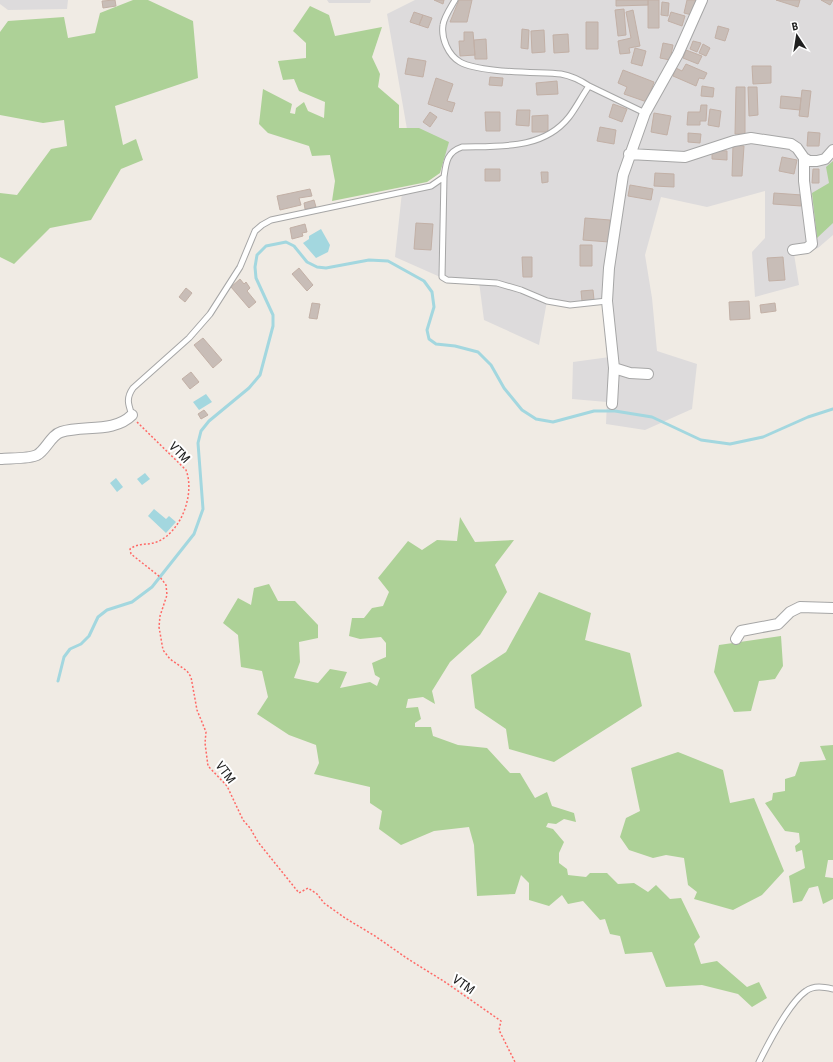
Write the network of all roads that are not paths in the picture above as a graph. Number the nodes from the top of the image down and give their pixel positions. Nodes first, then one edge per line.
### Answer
1 (455, 0) edge
2 (702, 0) edge
3 (589, 86) junction
4 (645, 113) junction
5 (833, 150) edge
6 (629, 154) junction
7 (804, 158) junction
8 (444, 177) junction
9 (793, 250) dead end
10 (607, 301) junction
11 (614, 368) junction
12 (648, 374) dead end
13 (612, 404) dead end
14 (132, 415) joint
15 (0, 459) edge
16 (833, 608) edge
17 (736, 640) dead end
18 (833, 989) edge
19 (759, 1062) edge

1 - 3 lane
2 - 4 street
3 - 4 lane
3 - 8 lane
4 - 6 street
5 - 7 street
6 - 7 street
6 - 10 street
7 - 9 street
8 - 10 lane
8 - 14 lane
10 - 11 street
11 - 12 street
11 - 13 street
14 - 15 street
16 - 17 street
18 - 19 lane

